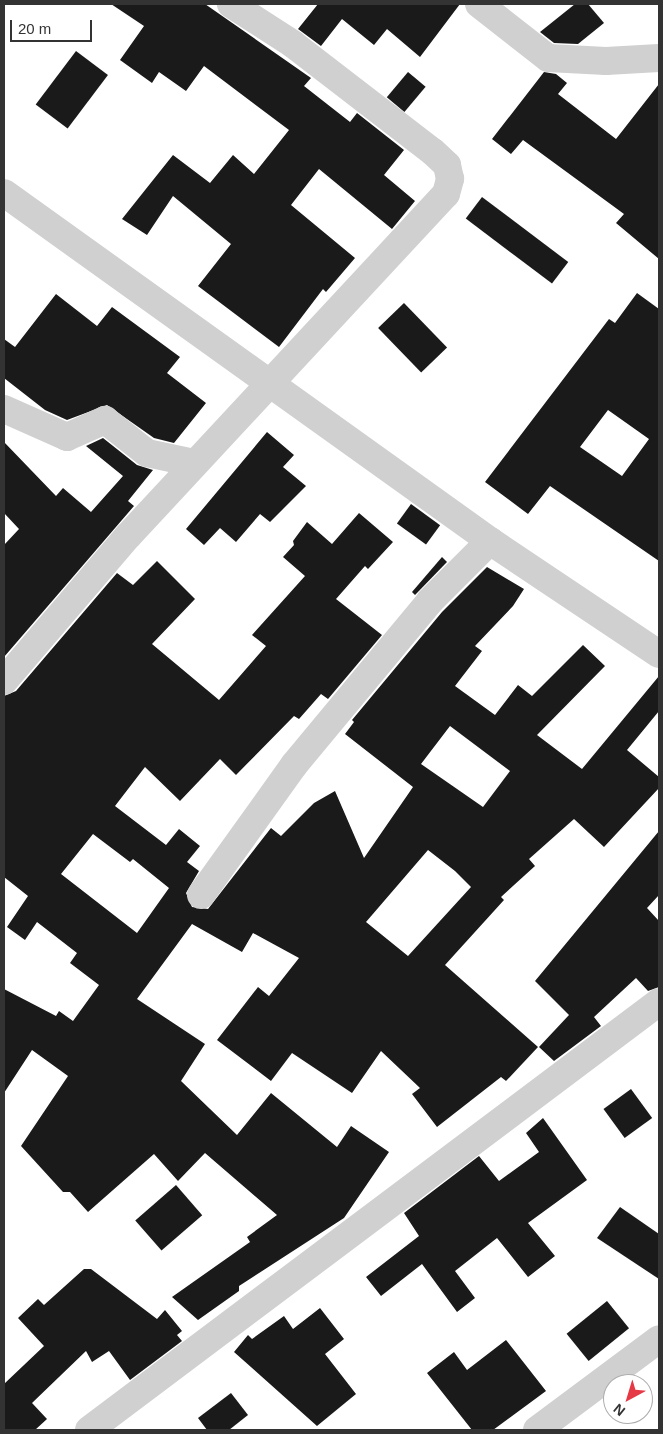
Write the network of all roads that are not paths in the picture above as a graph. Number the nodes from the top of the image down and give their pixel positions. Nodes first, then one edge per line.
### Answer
1 (231, 4) edge
2 (480, 4) edge
3 (659, 58) edge
4 (4, 193) edge
5 (269, 382) junction
6 (4, 409) edge
7 (194, 463) junction
8 (490, 540) junction
9 (659, 654) edge
10 (4, 681) edge
11 (201, 895) dead end
12 (659, 1002) edge
13 (659, 1339) edge
14 (89, 1430) edge
15 (537, 1430) edge

1 - 5 street
2 - 3 street
4 - 5 street
5 - 7 street
5 - 8 street
6 - 7 street
7 - 10 street
8 - 9 street
8 - 11 street
12 - 14 street
13 - 15 street

